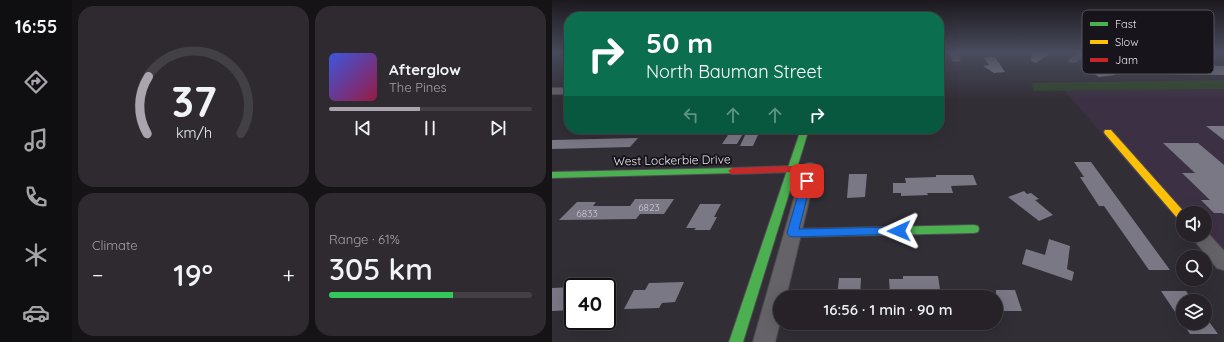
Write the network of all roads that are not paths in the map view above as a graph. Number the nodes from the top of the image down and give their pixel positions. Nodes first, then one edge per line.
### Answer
1 (552, 91) edge
2 (564, 91) edge
3 (1108, 132) dead end
4 (805, 134) edge
5 (803, 172) junction
6 (552, 174) edge
7 (1176, 209) edge
8 (974, 230) dead end
9 (793, 233) junction
10 (1205, 242) edge
11 (1224, 263) edge
12 (736, 342) edge
13 (764, 342) edge

1 - 2 street
3 - 7 street
4 - 5 street
5 - 6 street, West Lockerbie Drive
5 - 9 street
5 - 12 street
8 - 9 street
9 - 13 street
10 - 11 street

